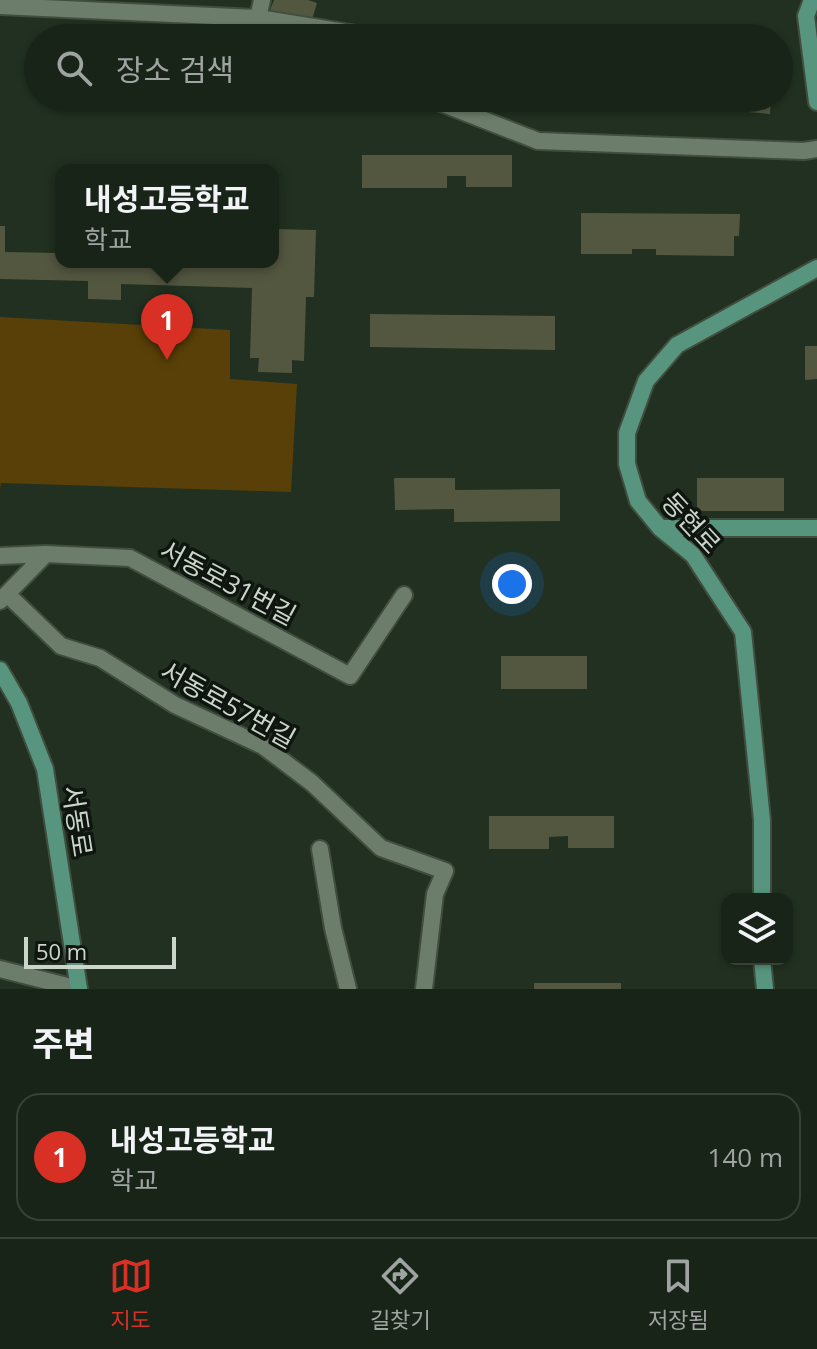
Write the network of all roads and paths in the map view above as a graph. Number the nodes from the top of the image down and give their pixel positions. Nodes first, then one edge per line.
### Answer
1 (262, 0) edge
2 (812, 0) edge
3 (0, 6) edge
4 (258, 18) junction
5 (293, 24) edge
6 (817, 102) edge
7 (464, 112) edge
8 (817, 149) edge
9 (817, 268) edge
10 (660, 528) junction
11 (817, 528) edge
12 (46, 554) junction
13 (0, 556) edge
14 (404, 595) dead end
15 (3, 597) edge
16 (0, 670) edge
17 (320, 849) dead end
18 (762, 893) edge
19 (763, 965) edge
20 (0, 969) edge
21 (79, 989) edge
22 (348, 989) edge
23 (424, 989) edge
24 (765, 989) edge

1 - 4 street
2 - 6 street
3 - 4 street
4 - 5 street
7 - 8 street
9 - 10 street, 동현로
10 - 11 street
10 - 18 street, 동현로
12 - 13 street
12 - 14 street, 서동로31번길
12 - 15 street
15 - 23 street, 서동로57번길
16 - 21 street, 서동로
17 - 22 street
19 - 24 street
20 - 21 street

